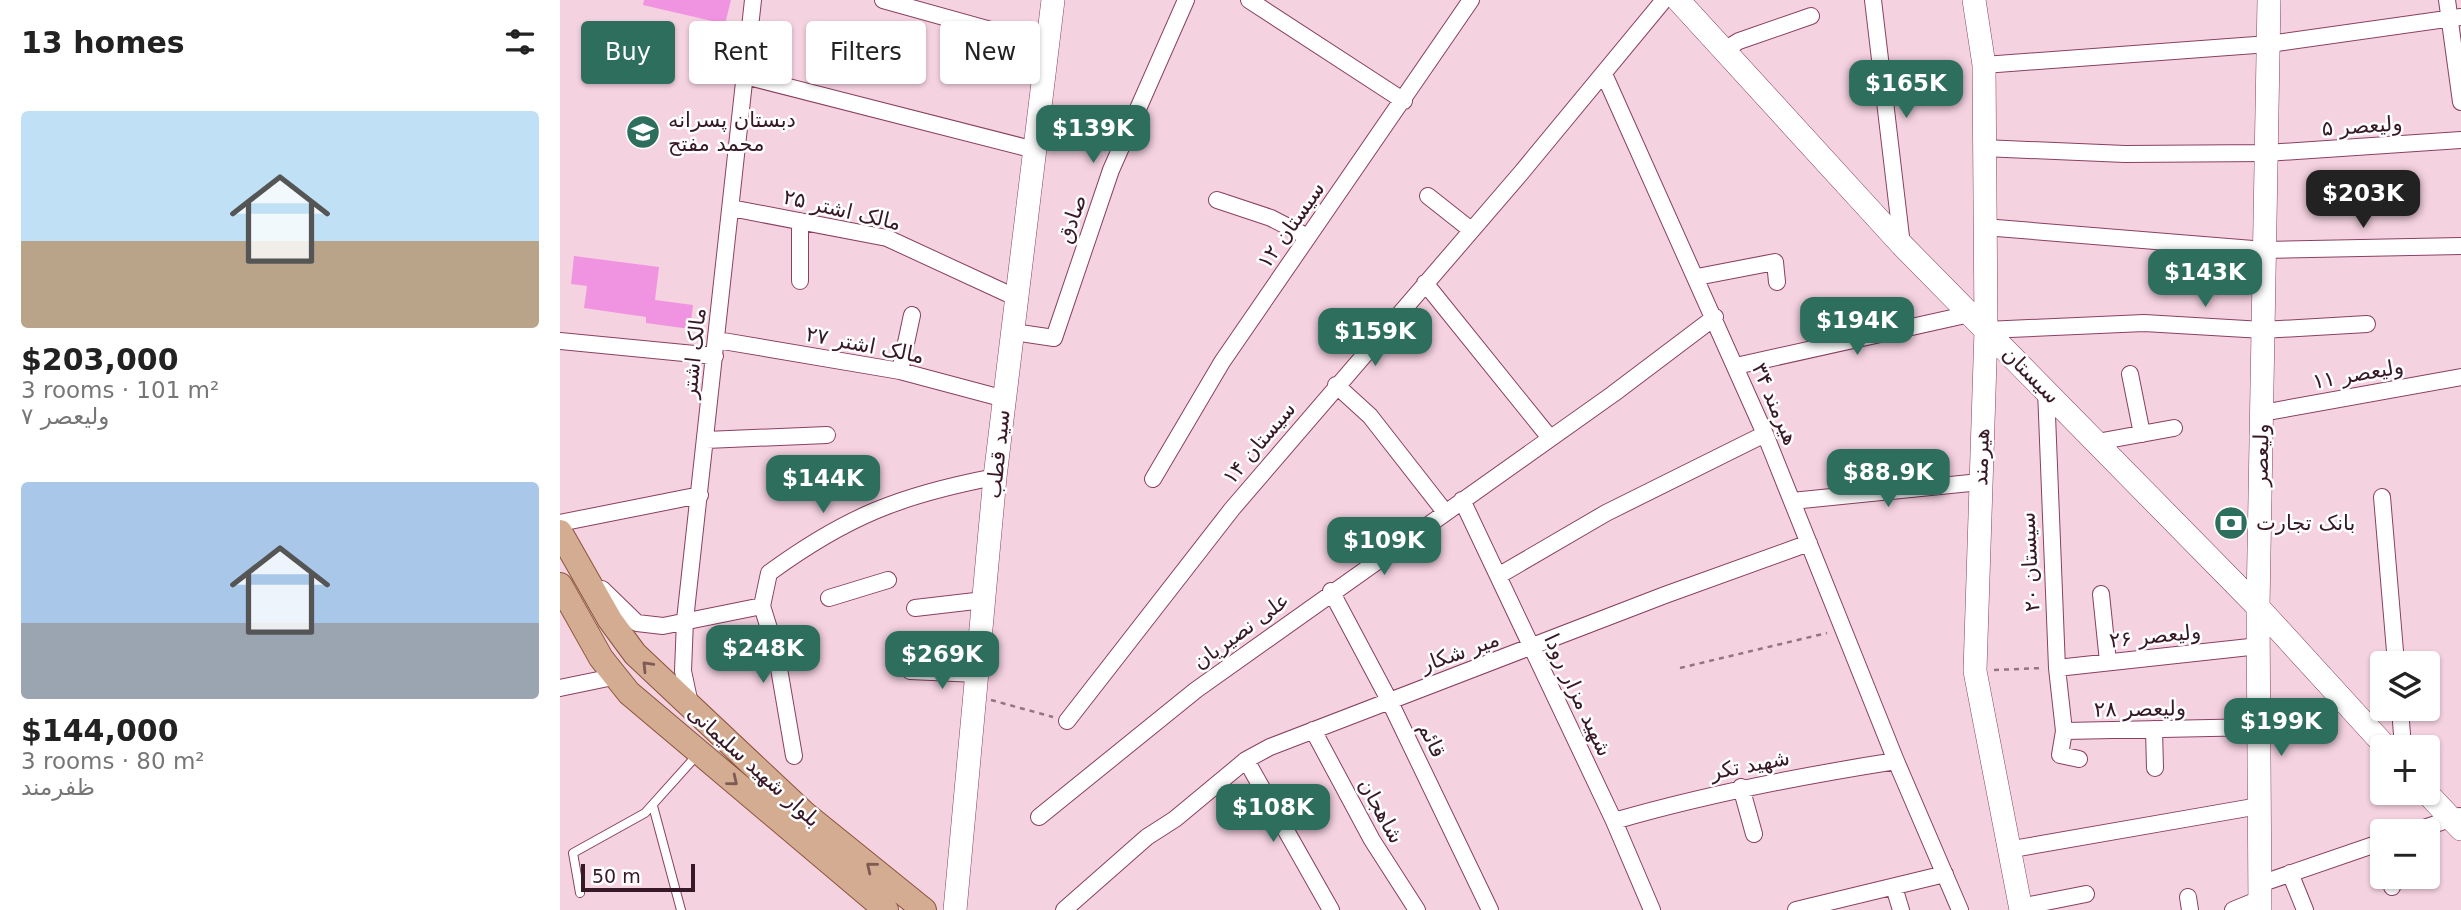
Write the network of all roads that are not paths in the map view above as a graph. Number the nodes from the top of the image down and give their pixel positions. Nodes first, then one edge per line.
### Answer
1 (753, 0) edge
2 (883, 0) edge
3 (1053, 0) edge
4 (1186, 0) edge
5 (1249, 0) edge
6 (1471, 0) edge
7 (1664, 0) edge
8 (1678, 0) edge
9 (1873, 0) edge
10 (1974, 0) edge
11 (2269, 0) edge
12 (2448, 0) edge
13 (1811, 16) dead end
14 (2455, 18) edge
15 (751, 21) edge
16 (2269, 44) junction
17 (1048, 46) junction
18 (1724, 50) junction
19 (1983, 65) junction
20 (1604, 74) junction
21 (744, 84) edge
22 (776, 84) edge
23 (1404, 101) junction
24 (2461, 102) edge
25 (2461, 139) edge
26 (1983, 148) junction
27 (1035, 150) junction
28 (2267, 153) junction
29 (1428, 196) dead end
30 (1217, 200) dead end
31 (731, 208) junction
32 (800, 221) junction
33 (1984, 227) junction
34 (1471, 230) junction
35 (1308, 237) junction
36 (1902, 245) junction
37 (2461, 246) edge
38 (2265, 250) junction
39 (1697, 277) junction
40 (800, 281) dead end
41 (1425, 282) junction
42 (1777, 282) dead end
43 (1017, 298) junction
44 (912, 315) dead end
45 (1715, 317) junction
46 (1978, 322) junction
47 (2367, 324) dead end
48 (2263, 330) junction
49 (1013, 332) junction
50 (560, 341) edge
51 (716, 348) junction
52 (1736, 366) junction
53 (900, 371) junction
54 (2130, 374) dead end
55 (2461, 377) edge
56 (1336, 385) junction
57 (2046, 390) junction
58 (1004, 399) junction
59 (2262, 413) junction
60 (2174, 428) dead end
61 (1765, 434) junction
62 (2142, 434) junction
63 (827, 435) dead end
64 (1550, 438) junction
65 (706, 440) junction
66 (2097, 442) junction
67 (995, 477) junction
68 (1153, 480) dead end
69 (1980, 482) junction
70 (700, 495) junction
71 (2382, 497) dead end
72 (1462, 500) junction
73 (1792, 501) junction
74 (1445, 512) junction
75 (560, 523) edge
76 (560, 532) edge
77 (1809, 543) junction
78 (575, 559) junction
79 (1498, 576) junction
80 (888, 580) dead end
81 (560, 586) edge
82 (1331, 591) junction
83 (2101, 594) dead end
84 (829, 597) dead end
85 (984, 600) junction
86 (762, 606) junction
87 (2258, 607) junction
88 (915, 608) dead end
89 (568, 615) edge
90 (685, 620) junction
91 (2259, 646) junction
92 (1532, 647) junction
93 (2395, 651) edge
94 (2108, 662) junction
95 (2057, 668) junction
96 (910, 671) dead end
97 (613, 677) junction
98 (976, 685) junction
99 (560, 688) edge
100 (1389, 700) junction
101 (692, 710) junction
102 (1067, 721) road end
103 (2259, 727) junction
104 (2154, 729) junction
105 (1313, 730) junction
106 (2064, 731) junction
107 (2375, 735) edge
108 (698, 754) junction
109 (794, 756) dead end
110 (2079, 759) dead end
111 (1246, 760) junction
112 (1896, 761) junction
113 (2155, 768) dead end
114 (1741, 787) junction
115 (2440, 805) edge
116 (653, 806) junction
117 (2259, 806) junction
118 (1038, 817) dead end
119 (1614, 821) junction
120 (2458, 821) edge
121 (2440, 825) edge
122 (1754, 834) dead end
123 (2370, 848) edge
124 (2007, 850) junction
125 (2290, 873) junction
126 (1945, 874) junction
127 (1894, 887) junction
128 (580, 894) dead end
129 (2086, 894) dead end
130 (2260, 898) edge
131 (2021, 908) edge
132 (1804, 909) edge
133 (681, 910) edge
134 (886, 910) edge
135 (924, 910) edge
136 (955, 910) edge
137 (1065, 910) edge
138 (1331, 910) edge
139 (1417, 910) edge
140 (1490, 910) edge
141 (1652, 910) edge
142 (1901, 910) edge
143 (1960, 910) edge
144 (2233, 910) edge
145 (2305, 910) edge

1 - 15 street, مالک اشتر
2 - 17 street
3 - 17 street, سید قطب
4 - 49 street, صادق
5 - 23 street
6 - 23 street, سیستان ۱۲
7 - 20 street, سیستان ۱۴
8 - 18 street, سیستان
9 - 36 street
10 - 19 street, هیرمند
11 - 16 street, ولیعصر
12 - 14 street
13 - 18 street
14 - 16 street
14 - 24 street
16 - 19 street
16 - 28 street, ولیعصر
17 - 27 street, سید قطب
18 - 36 street, سیستان
19 - 26 street, هیرمند
20 - 34 street, سیستان ۱۴
20 - 39 street, هیرمند ۳۴
21 - 31 street, مالک اشتر
22 - 27 street
23 - 35 street, سیستان ۱۲
25 - 28 street, ولیعصر ۵
26 - 28 street, ولیعصر ۵
26 - 33 street, هیرمند
27 - 43 street, سید قطب
28 - 38 street, ولیعصر
29 - 34 street
30 - 35 street
31 - 32 street, مالک اشتر ۲۵
31 - 51 street, مالک اشتر
32 - 40 street
32 - 43 street, مالک اشتر ۲۵
33 - 38 street
33 - 46 street, هیرمند
34 - 41 street, سیستان ۱۴
35 - 68 street, سیستان ۱۲
36 - 46 street, سیستان
37 - 38 street
38 - 48 street, ولیعصر
39 - 42 street
39 - 45 street, هیرمند ۳۴
41 - 56 street, سیستان ۱۴
41 - 64 street
43 - 49 street, سید قطب
44 - 53 street
45 - 52 street, هیرمند ۳۴
45 - 64 street, علی نصیریان
46 - 48 street
46 - 52 street
46 - 57 street, سیستان
46 - 69 street, هیرمند
47 - 48 street
48 - 59 street, ولیعصر
49 - 58 street, سید قطب
50 - 51 street, مالک اشتر ۲۷
51 - 53 street, مالک اشتر ۲۷
51 - 65 street, مالک اشتر
52 - 61 street, هیرمند ۳۴
53 - 58 street, مالک اشتر ۲۷
54 - 62 street
55 - 59 street, ولیعصر ۱۱
56 - 74 street
56 - 102 street, سیستان ۱۴
57 - 66 street, سیستان
57 - 95 street, سیستان ۲۰
58 - 67 street, سید قطب
59 - 87 street, ولیعصر
60 - 62 street
61 - 73 street, هیرمند ۳۴
61 - 79 street
62 - 66 street
63 - 65 street
64 - 72 street, علی نصیریان
65 - 70 street, مالک اشتر
66 - 87 street, سیستان
67 - 85 street, سید قطب
67 - 86 street
69 - 73 street
69 - 124 street, هیرمند
70 - 75 street
70 - 90 street, مالک اشتر
71 - 93 street
72 - 74 street, علی نصیریان
72 - 79 street, شهید مزار رودا
73 - 77 street, هیرمند ۳۴
74 - 82 street, علی نصیریان
76 - 78 main road, بلوار شهید سلیمانی
77 - 92 street, میر شکار
77 - 112 street, هیرمند ۳۴
78 - 90 street
101 -> 78 main road, بلوار شهید سلیمانی
79 - 92 street, شهید مزار رودا
80 - 84 street
81 - 89 main road, بلوار شهید سلیمانی
82 - 100 street, قائم
82 - 118 street, علی نصیریان
83 - 94 street
85 - 88 street
85 - 98 street, سید قطب
86 - 90 street
86 - 109 street
87 - 91 street, ولیعصر
87 - 107 street, سیستان
89 - 97 main road, بلوار شهید سلیمانی
90 - 101 street, مالک اشتر
91 - 94 street, ولیعصر ۲۶
91 - 103 street, ولیعصر
92 - 100 street, میر شکار
92 - 119 street, شهید مزار رودا
94 - 95 street, ولیعصر ۲۶
95 - 106 street, سیستان ۲۰
96 - 98 street
97 - 99 street
97 - 108 main road, بلوار شهید سلیمانی
98 - 136 street, سید قطب
100 - 105 street, میر شکار
100 - 140 street, قائم
135 -> 101 main road, بلوار شهید سلیمانی
103 - 104 street, ولیعصر ۲۸
103 - 117 street, ولیعصر
104 - 106 street, ولیعصر ۲۸
104 - 113 street
105 - 111 street, میر شکار
105 - 139 street, شاهجان
106 - 110 street, سیستان ۲۰
108 - 116 lane
108 -> 134 main road, بلوار شهید سلیمانی
111 - 137 street, میر شکار
111 - 138 street
112 - 114 street, شهید تکر
112 - 126 street, هیرمند ۳۴
114 - 119 street, شهید تکر
114 - 122 street
115 - 120 street
116 - 128 lane
116 - 133 lane
117 - 124 street
117 - 130 street, ولیعصر
119 - 141 street, شهید مزار رودا
120 - 121 street
123 - 125 street
124 - 131 street, هیرمند
125 - 130 street
125 - 145 street
126 - 127 street
126 - 143 street, هیرمند ۳۴
127 - 132 street
127 - 142 street
129 - 131 street
130 - 144 street

